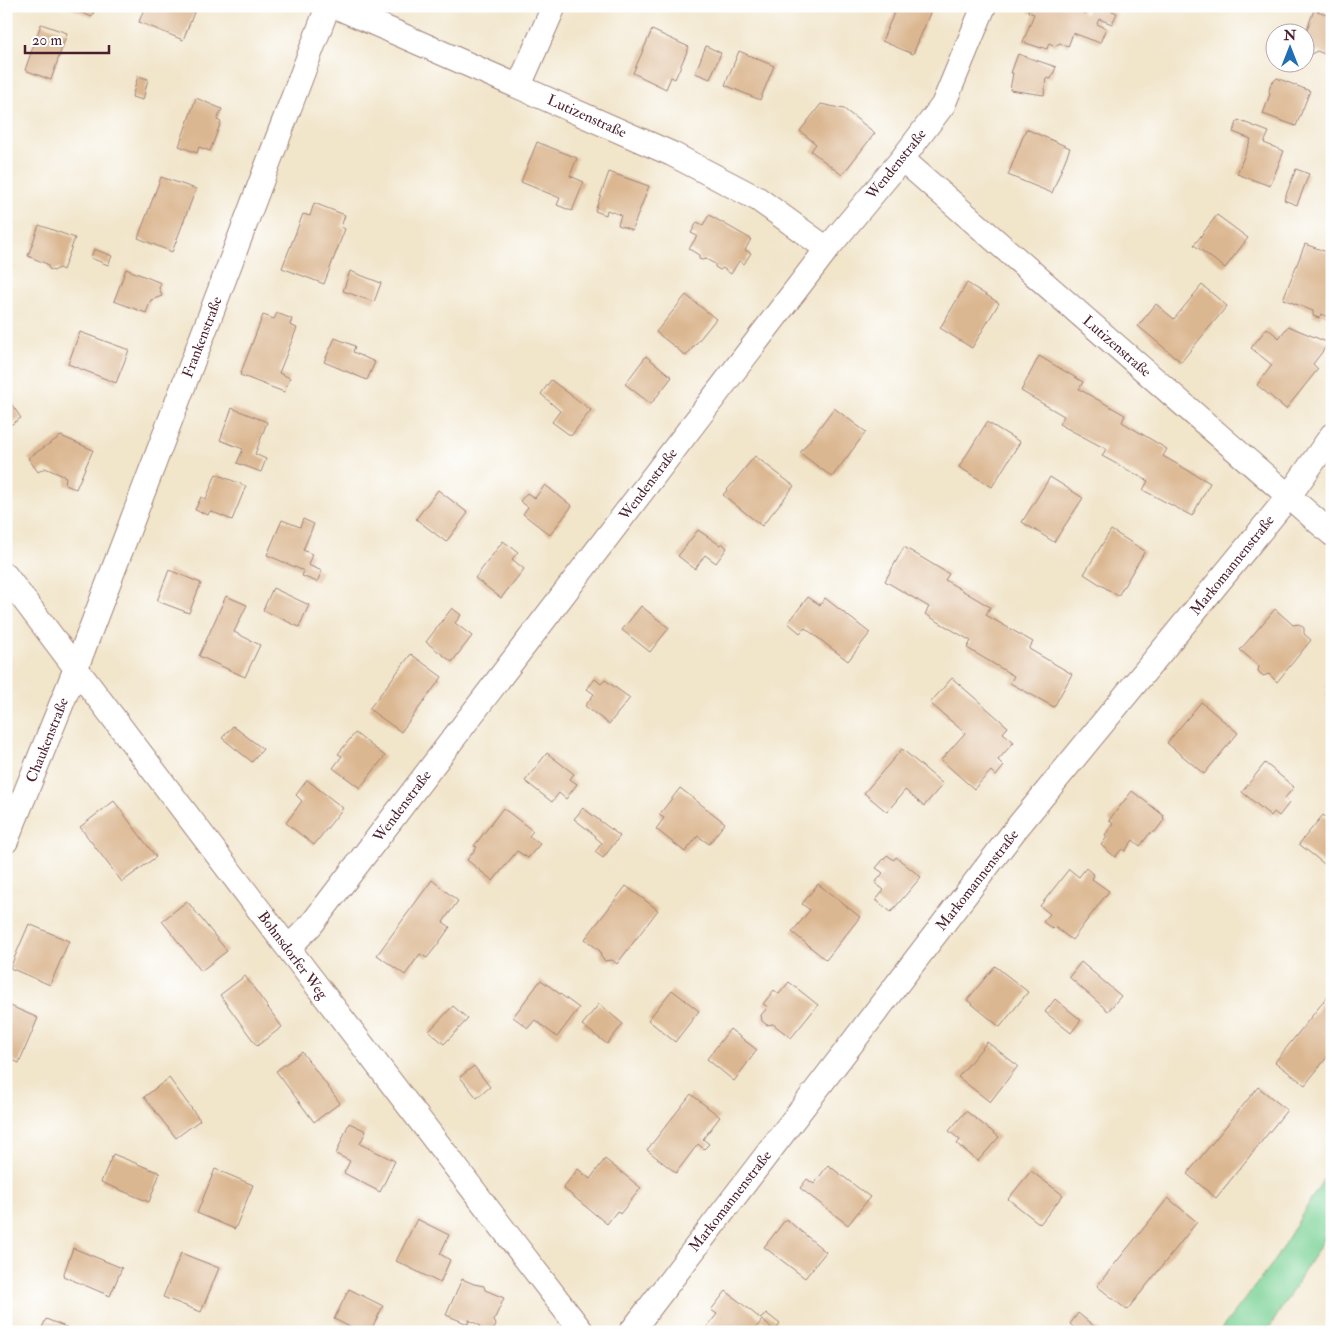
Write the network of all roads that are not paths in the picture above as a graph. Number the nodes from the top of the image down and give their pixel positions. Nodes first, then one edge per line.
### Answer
1 (328, 6) edge
2 (335, 6) edge
3 (554, 6) edge
4 (984, 6) edge
5 (519, 86) junction
6 (902, 159) junction
7 (827, 249) junction
8 (1332, 435) edge
9 (1290, 496) junction
10 (1332, 534) edge
11 (6, 576) edge
12 (76, 668) junction
13 (6, 841) edge
14 (288, 948) junction
15 (582, 1332) edge
16 (631, 1332) edge

1 - 12 street, Frankenstraße
2 - 5 street, Lutizenstraße
3 - 5 street
4 - 6 street, Wendenstraße
5 - 7 street, Lutizenstraße
6 - 7 street, Wendenstraße
6 - 9 street, Lutizenstraße
7 - 14 street, Wendenstraße
8 - 9 street, Markomannenstraße
9 - 10 street, Lutizenstraße
9 - 16 street, Markomannenstraße
11 - 12 street, Bohnsdorfer Weg
12 - 13 street, Chaukenstraße
12 - 14 street, Bohnsdorfer Weg
14 - 15 street, Bohnsdorfer Weg

